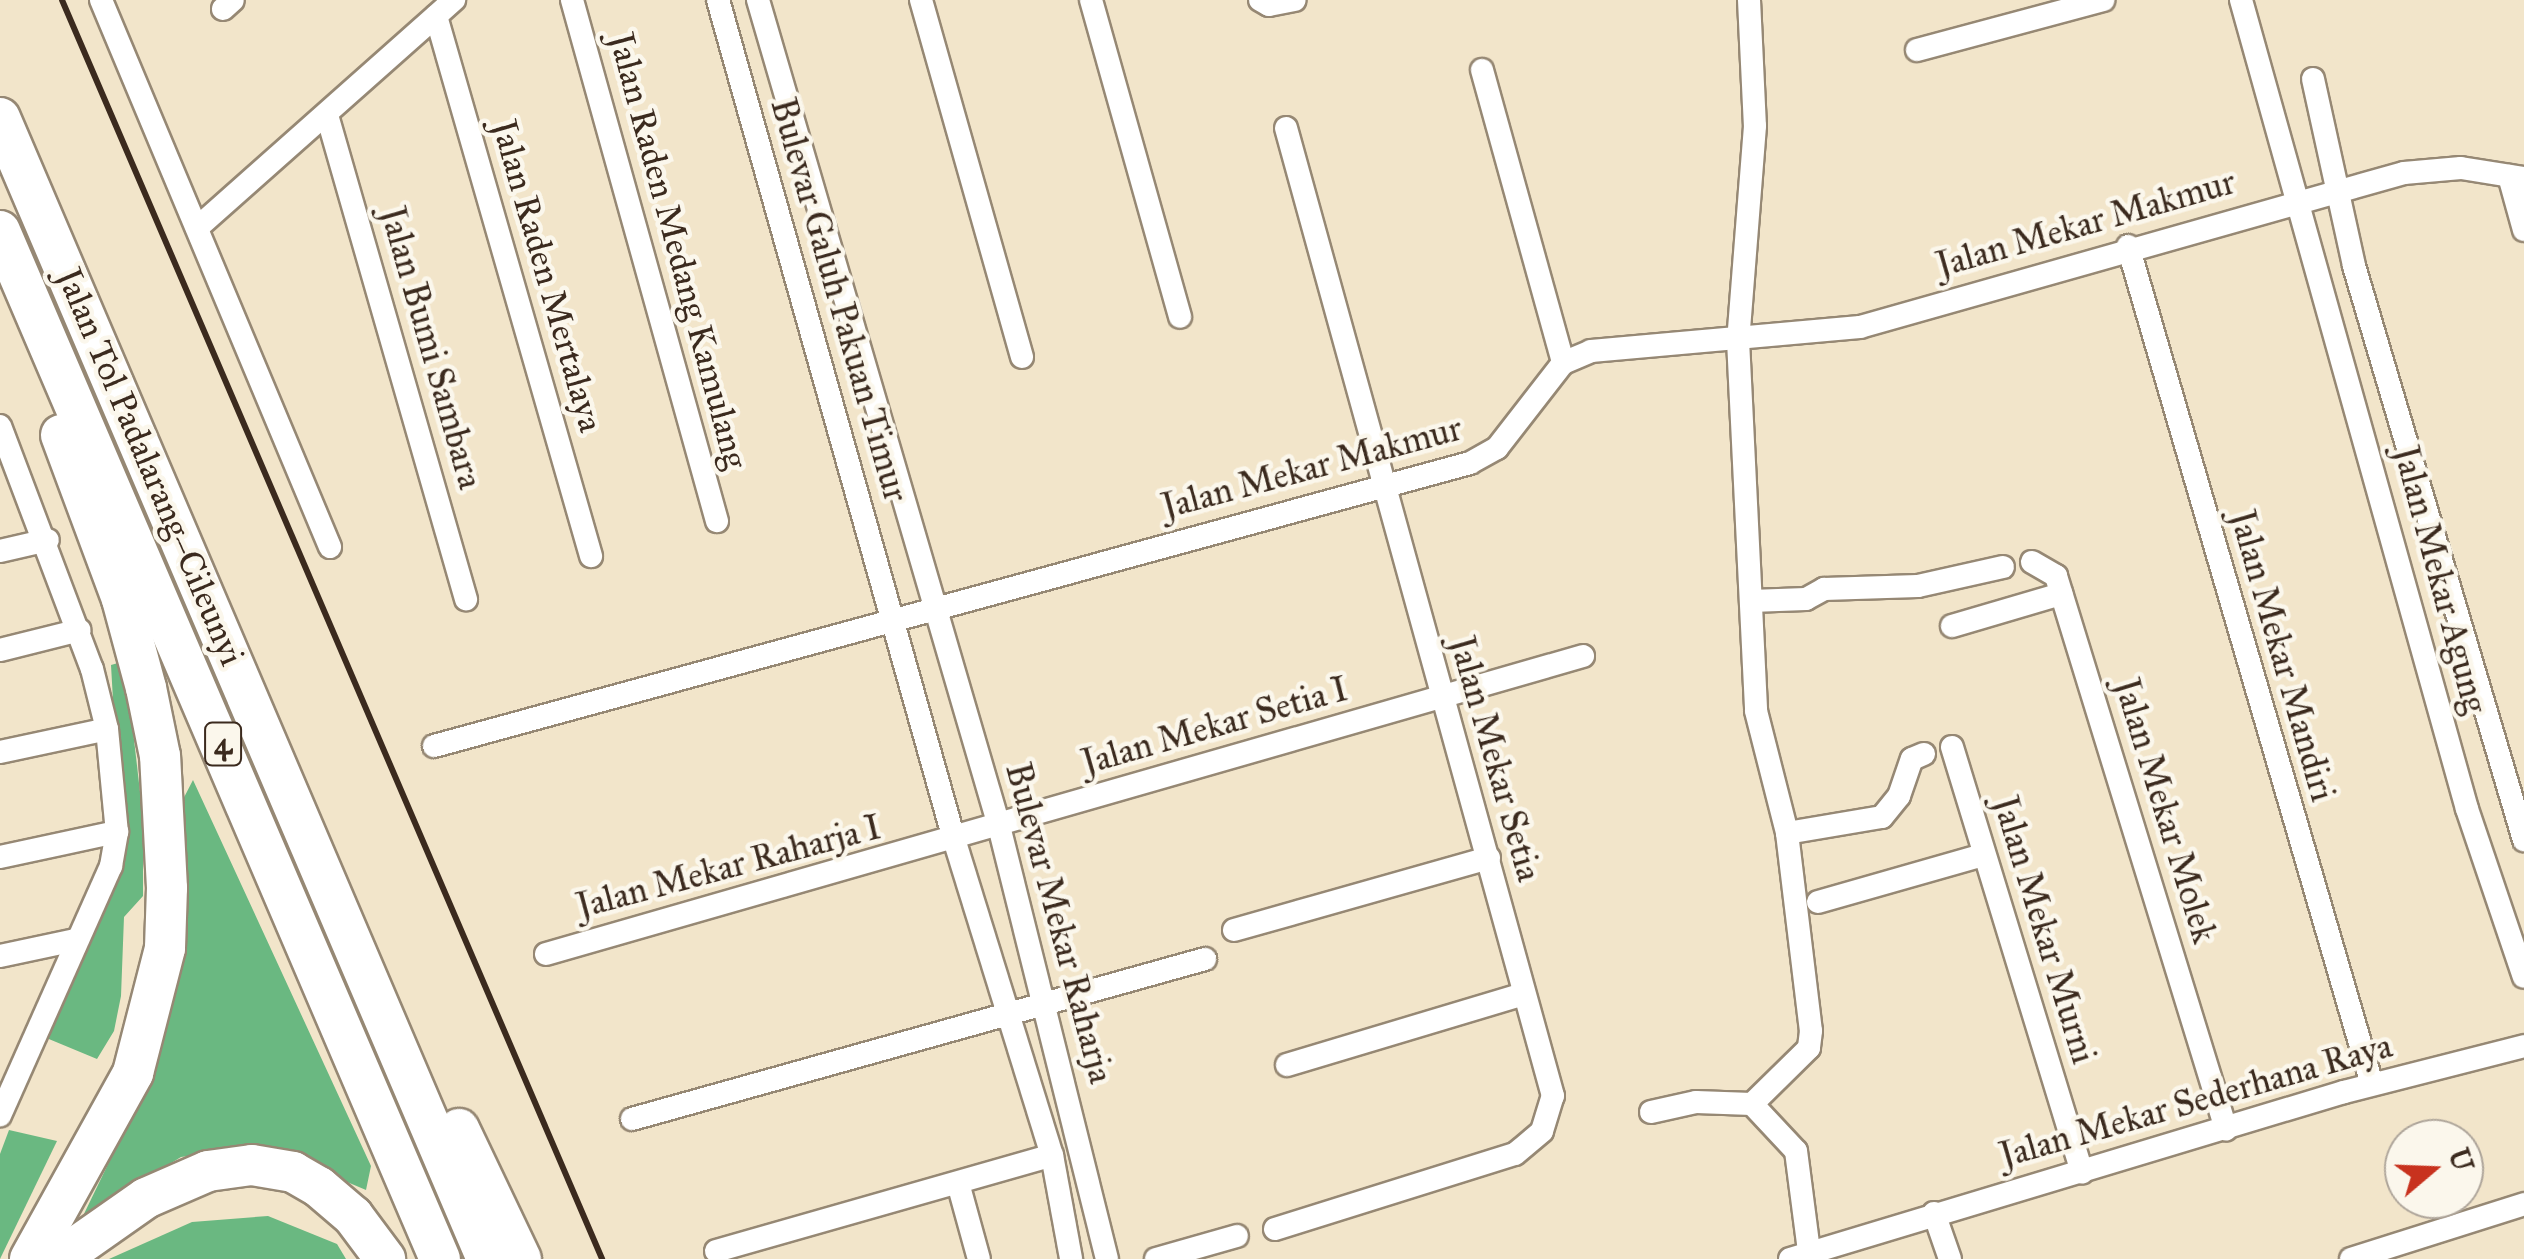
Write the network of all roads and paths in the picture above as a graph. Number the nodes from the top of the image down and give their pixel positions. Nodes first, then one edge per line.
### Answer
1 (100, 0) edge
2 (572, 0) edge
3 (718, 0) edge
4 (758, 0) edge
5 (922, 0) edge
6 (1091, 0) edge
7 (1260, 0) edge
8 (1295, 0) edge
9 (1749, 0) edge
10 (2103, 0) edge
11 (2242, 0) edge
12 (445, 8) edge
13 (1916, 50) dead end
14 (1482, 70) dead end
15 (2313, 79) dead end
16 (328, 115) junction
17 (0, 118) edge
18 (1286, 128) dead end
19 (2517, 177) edge
20 (2333, 190) junction
21 (2300, 198) junction
22 (197, 228) junction
23 (2524, 230) edge
24 (0, 231) edge
25 (2128, 246) junction
26 (0, 288) edge
27 (1180, 317) dead end
28 (1738, 340) junction
29 (1022, 357) dead end
30 (1563, 363) junction
31 (864, 380) junction
32 (828, 391) junction
33 (0, 426) edge
34 (5, 450) edge
35 (1384, 485) junction
36 (717, 522) dead end
37 (48, 540) junction
38 (330, 547) dead end
39 (0, 551) edge
40 (591, 556) dead end
41 (2032, 562) dead end
42 (2003, 567) dead end
43 (2061, 594) junction
44 (466, 600) dead end
45 (1751, 601) junction
46 (932, 608) junction
47 (892, 620) junction
48 (1952, 626) dead end
49 (80, 630) junction
50 (0, 650) edge
51 (1583, 656) dead end
52 (1438, 696) junction
53 (107, 730) junction
54 (434, 746) dead end
55 (1952, 747) dead end
56 (0, 752) edge
57 (1924, 754) dead end
58 (2510, 794) junction
59 (2467, 809) junction
60 (999, 826) junction
61 (117, 832) junction
62 (1786, 833) junction
63 (954, 839) junction
64 (2524, 840) edge
65 (1982, 855) junction
66 (0, 857) edge
67 (1489, 858) junction
68 (1818, 902) dead end
69 (1234, 930) dead end
70 (76, 940) junction
71 (546, 954) dead end
72 (0, 956) edge
73 (1205, 958) dead end
74 (2524, 977) edge
75 (371, 979) junction
76 (1524, 994) junction
77 (1048, 1006) junction
78 (1011, 1017) junction
79 (2524, 1046) edge
80 (11, 1061) edge
81 (1287, 1065) dead end
82 (2372, 1084) junction
83 (1752, 1104) junction
84 (1650, 1112) dead end
85 (0, 1116) edge
86 (632, 1119) dead end
87 (2226, 1129) junction
88 (1052, 1155) junction
89 (2082, 1173) junction
90 (958, 1183) junction
91 (2524, 1204) edge
92 (1934, 1213) junction
93 (1276, 1228) dead end
94 (1237, 1236) dead end
95 (716, 1251) dead end
96 (1803, 1257) edge
97 (30, 1259) edge
98 (59, 1259) edge
99 (385, 1259) edge
100 (440, 1259) edge
101 (487, 1259) edge
102 (521, 1259) edge
103 (980, 1259) edge
104 (1071, 1259) edge
105 (1107, 1259) edge
106 (1156, 1259) edge
107 (1950, 1259) edge
108 (2351, 1259) edge

1 - 22 street
2 - 36 street, Jalan Raden Medang Kamulang
3 - 32 street, Bulevar Galuh Pakuan Timur
4 - 31 street, Bulevar Galuh Pakuan Timur
5 - 29 street
6 - 27 street
7 - 8 street
9 - 28 street
10 - 13 street
11 - 21 street, Jalan Mekar Agung
12 - 16 street
12 - 40 street, Jalan Raden Mertalaya
14 - 30 street
15 - 20 street, Jalan Mekar Agung
16 - 22 street
16 - 44 street, Jalan Bumi Sambara
17 - 75 highway, Jalan Tol Padalarang–Cileunyi / 4
18 - 35 street, Jalan Mekar Setia
19 - 20 street, Jalan Mekar Makmur
19 - 23 street
20 - 21 street, Jalan Mekar Makmur
20 - 58 street, Jalan Mekar Agung
21 - 25 street, Jalan Mekar Makmur
21 - 59 street, Jalan Mekar Agung
22 - 38 street
24 - 100 highway, Jalan Tol Padalarang–Cileunyi / 4
25 - 28 street, Jalan Mekar Makmur
25 - 82 street, Jalan Mekar Mandiri
26 - 97 highway
28 - 30 street, Jalan Mekar Makmur
28 - 45 street
30 - 35 street, Jalan Mekar Makmur
31 - 32 street
31 - 46 street, Bulevar Galuh Pakuan Timur
32 - 47 street, Bulevar Galuh Pakuan Timur
33 - 34 street
34 - 37 street
35 - 46 street, Jalan Mekar Makmur
35 - 52 street, Jalan Mekar Setia
37 - 39 street
37 - 49 street
41 - 43 street, Jalan Mekar Molek
42 - 45 street
43 - 48 street
43 - 87 street, Jalan Mekar Molek
45 - 62 street
46 - 47 street, Jalan Mekar Makmur
46 - 60 street, Bulevar Mekar Raharja
47 - 54 street, Jalan Mekar Makmur
47 - 63 street, Bulevar Mekar Raharja
49 - 50 street
49 - 53 street
51 - 52 street, Jalan Mekar Setia I
52 - 60 street, Jalan Mekar Setia I
52 - 67 street, Jalan Mekar Setia
53 - 56 street
53 - 61 street
55 - 65 street, Jalan Mekar Murni
57 - 62 street
58 - 59 street
58 - 64 street, Jalan Mekar Agung
59 - 74 street, Jalan Mekar Agung
60 - 63 street, Jalan Mekar Setia I
60 - 77 street, Bulevar Mekar Raharja
61 - 66 street
61 - 70 street
62 - 83 street
63 - 71 street, Jalan Mekar Raharja I
63 - 78 street, Bulevar Mekar Raharja
65 - 68 street
65 - 89 street, Jalan Mekar Murni
67 - 69 street
67 - 76 street, Jalan Mekar Setia
70 - 72 street
70 - 80 street
73 - 77 street
75 - 101 highway, Jalan Tol Padalarang–Cileunyi / 4
75 - 102 highway
76 - 81 street
76 - 93 street, Jalan Mekar Setia
77 - 78 street
77 - 105 street, Bulevar Mekar Raharja
78 - 86 street
78 - 88 street, Bulevar Mekar Raharja
79 - 82 street, Jalan Mekar Sederhana Raya
80 - 85 street
82 - 87 street, Jalan Mekar Sederhana Raya
83 - 84 street
83 - 96 street
87 - 89 street, Jalan Mekar Sederhana Raya
88 - 90 street
88 - 104 street, Bulevar Mekar Raharja
89 - 92 street, Jalan Mekar Sederhana Raya
90 - 95 street
90 - 103 street
91 - 108 street
92 - 96 street, Jalan Mekar Sederhana Raya
92 - 107 street
94 - 106 street
98 - 99 highway

